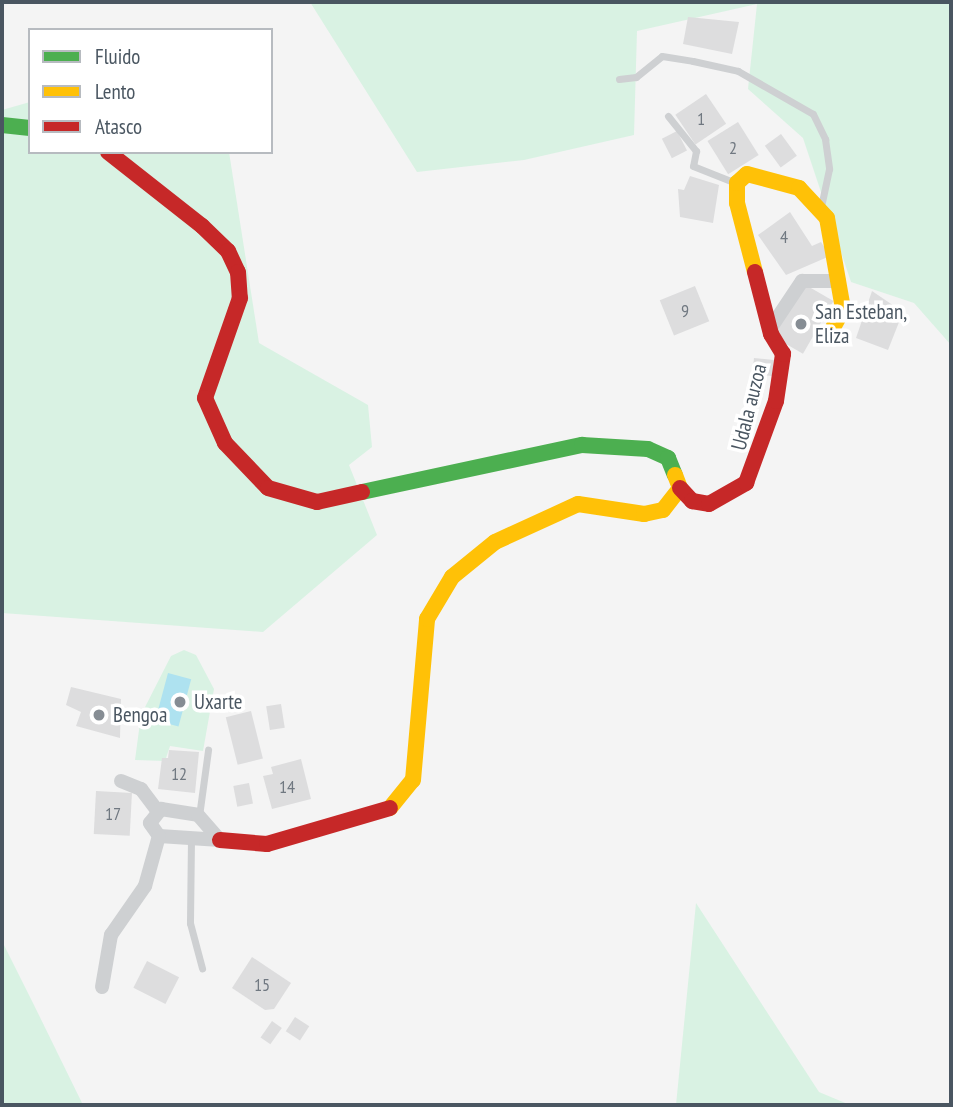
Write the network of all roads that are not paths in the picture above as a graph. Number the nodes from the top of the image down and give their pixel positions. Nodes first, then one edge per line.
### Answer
1 (618, 79) dead end
2 (668, 116) dead end
3 (2, 125) edge
4 (28, 128) edge
5 (111, 154) edge
6 (737, 183) junction
7 (821, 208) junction
8 (839, 281) junction
9 (833, 328) dead end
10 (770, 329) junction
11 (680, 488) junction
12 (208, 750) dead end
13 (121, 781) dead end
14 (157, 810) junction
15 (199, 817) junction
16 (159, 836) junction
17 (192, 838) junction
18 (220, 840) junction
19 (202, 968) dead end
20 (102, 987) dead end

1 - 7 lane
2 - 6 lane
3 - 4 street
5 - 11 street
6 - 7 street
6 - 10 street, Udala auzoa
7 - 8 street
8 - 9 street
8 - 10 street
10 - 11 street, Udala auzoa
11 - 18 street
12 - 15 lane
13 - 14 street
14 - 15 street
14 - 16 street
15 - 18 street
16 - 17 street
16 - 20 street
17 - 18 street
17 - 19 lane

